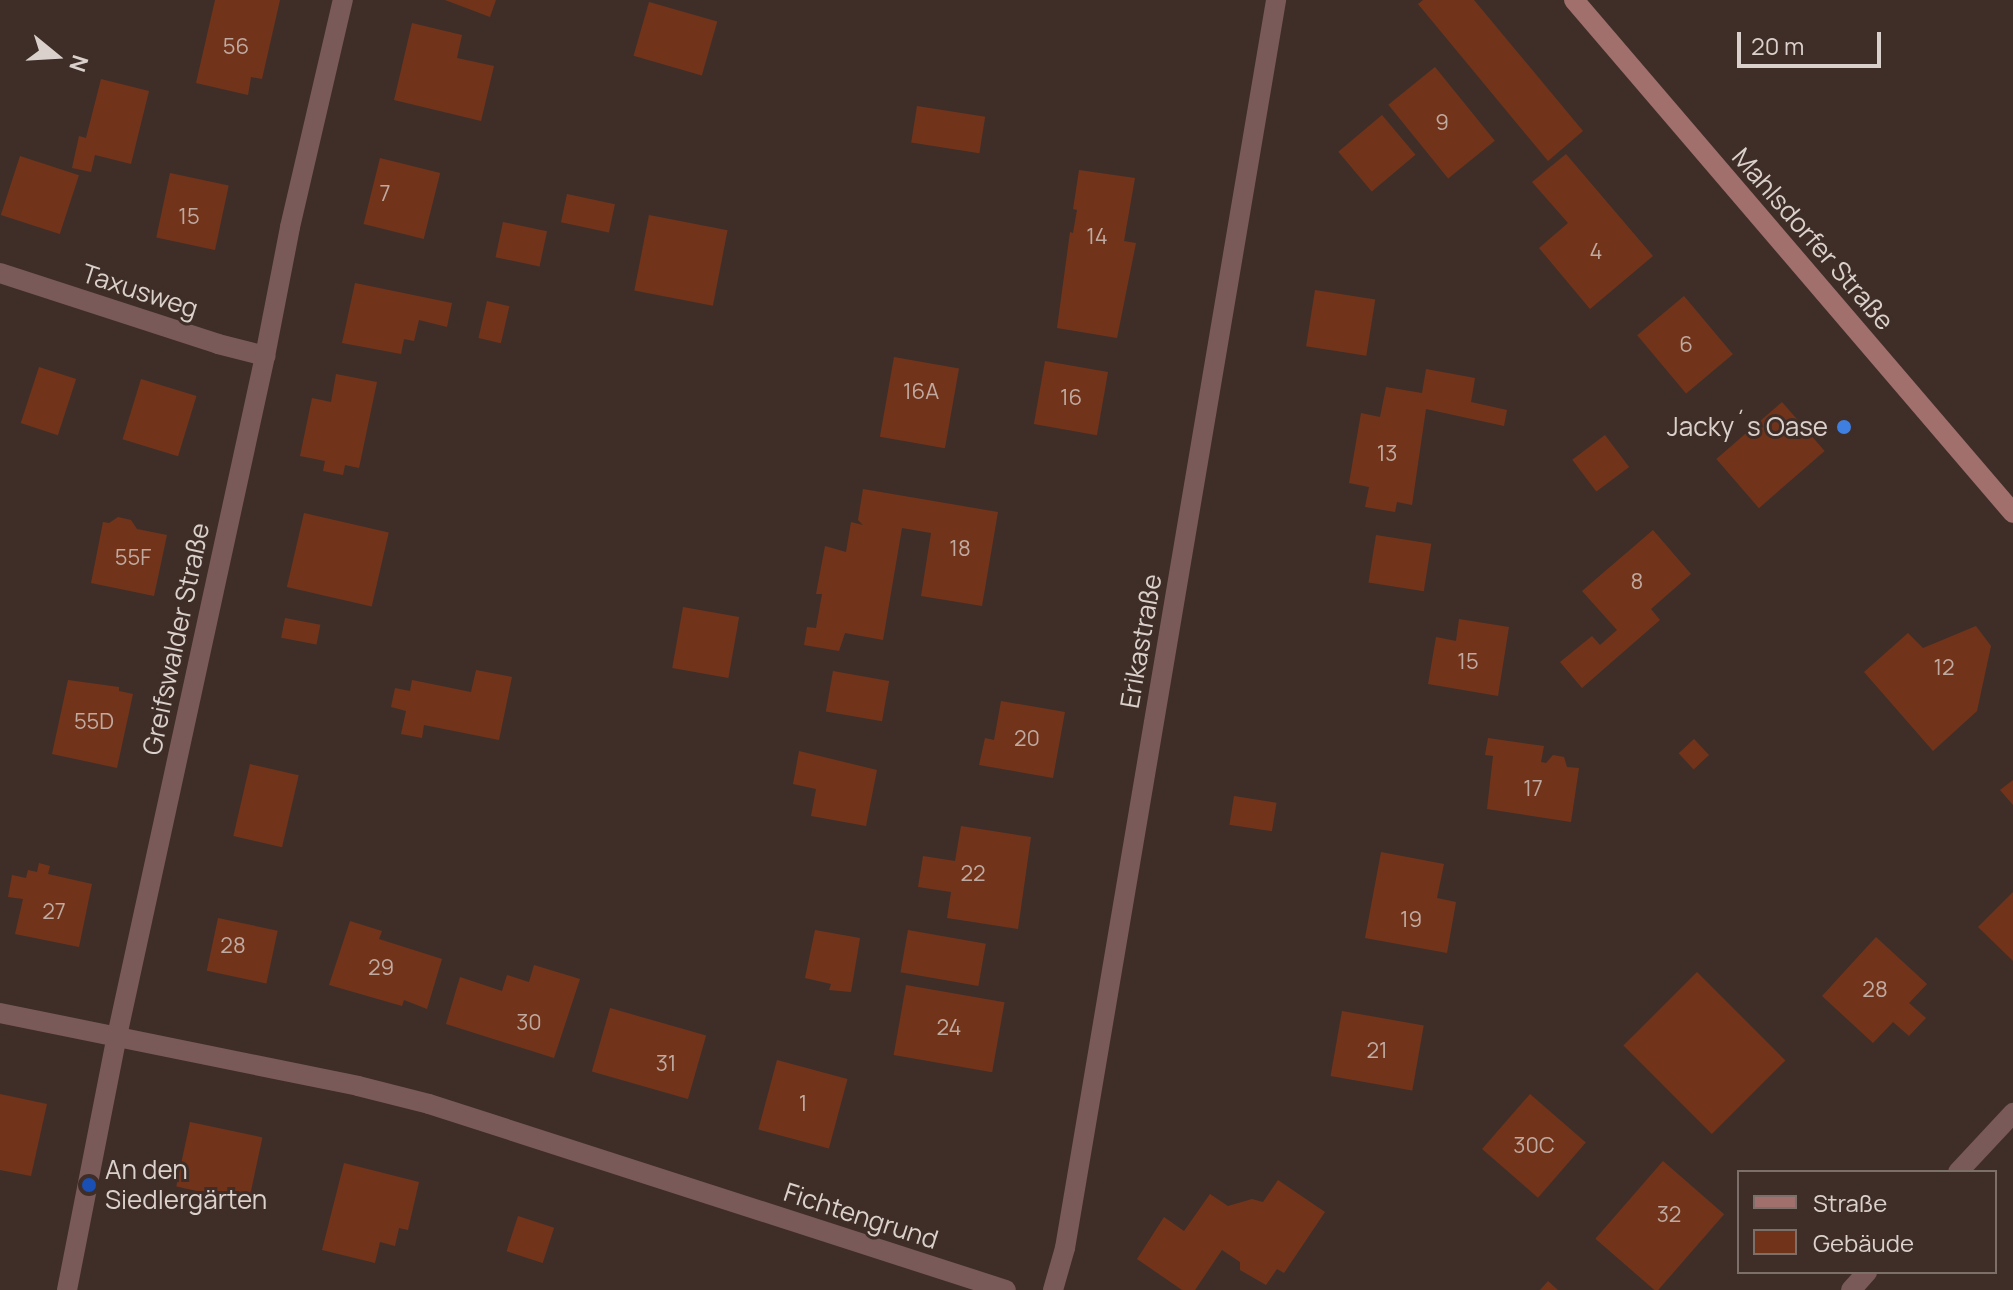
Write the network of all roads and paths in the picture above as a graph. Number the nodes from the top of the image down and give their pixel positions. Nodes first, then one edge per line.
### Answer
1 (343, 0) edge
2 (1276, 0) edge
3 (1574, 0) edge
4 (0, 273) edge
5 (265, 356) junction
6 (2013, 513) edge
7 (0, 1013) edge
8 (117, 1036) junction
9 (2013, 1113) edge
10 (1960, 1170) edge
11 (1865, 1274) edge
12 (67, 1290) edge
13 (1006, 1290) edge
14 (1053, 1290) edge
15 (1851, 1290) edge

1 - 5 street, Greifswalder Straße
2 - 14 street, Erikastraße
3 - 6 main road, Mahlsdorfer Straße
4 - 5 street, Taxusweg
5 - 8 street, Greifswalder Straße
7 - 8 street
8 - 12 street, Greifswalder Straße
8 - 13 street, Fichtengrund
9 - 10 street
11 - 15 street

